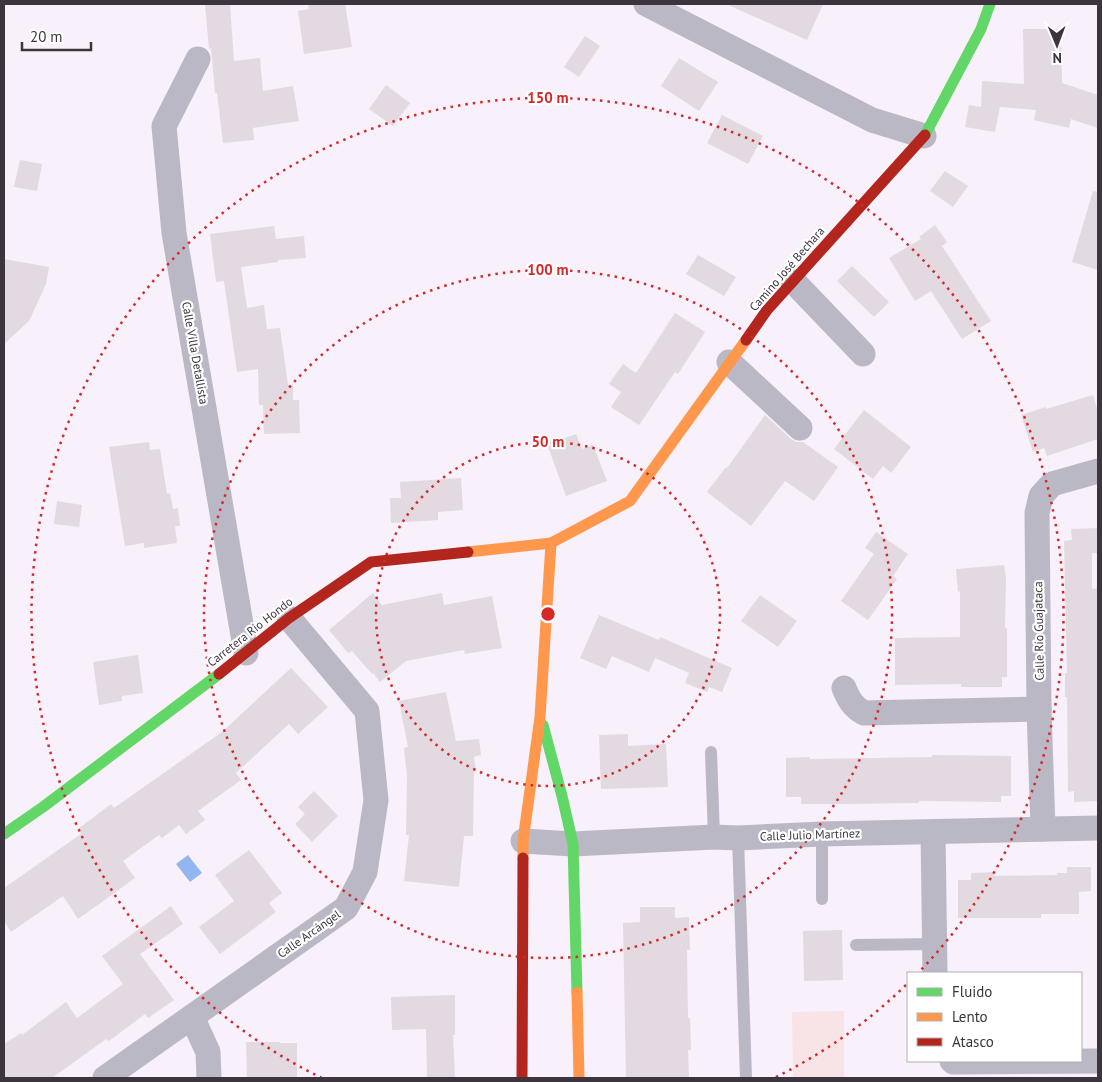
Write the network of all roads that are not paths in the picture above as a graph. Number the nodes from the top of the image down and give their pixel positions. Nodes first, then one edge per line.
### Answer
1 (646, 4) edge
2 (990, 4) edge
3 (198, 59) dead end
4 (924, 136) junction
5 (793, 281) junction
6 (863, 354) dead end
7 (729, 362) junction
8 (800, 428) dead end
9 (1098, 471) edge
10 (551, 543) junction
11 (290, 618) junction
12 (246, 653) junction
13 (844, 688) dead end
14 (1039, 709) junction
15 (540, 717) junction
16 (711, 752) dead end
17 (1098, 828) edge
18 (1043, 829) junction
19 (933, 832) junction
20 (4, 834) edge
21 (822, 834) junction
22 (726, 838) junction
23 (523, 841) junction
24 (573, 844) junction
25 (822, 899) dead end
26 (934, 944) junction
27 (856, 945) dead end
28 (936, 972) edge
29 (192, 1017) junction
30 (1082, 1061) edge
31 (1098, 1061) edge
32 (105, 1078) edge
33 (209, 1078) edge
34 (522, 1078) edge
35 (579, 1078) edge
36 (746, 1078) edge

1 - 4 street
2 - 4 street, Camino José Bechara
3 - 12 street, Calle Villa Detallista
4 - 5 street, Camino José Bechara
5 - 6 street
5 - 7 street, Camino José Bechara
7 - 8 street
7 - 10 street, Camino José Bechara
9 - 14 street, Calle Río Guajataca
10 - 11 street, Carretera Rio Hondo
10 - 15 street
11 - 12 street, Carretera Rio Hondo
11 - 29 street, Calle Arcángel
12 - 20 street, Carretera Rio Hondo
13 - 14 street
14 - 18 street, Calle Río Guajataca
15 - 23 street
15 - 24 street
16 - 22 lane
17 - 18 street, Calle Julio Martínez
18 - 19 street, Calle Julio Martínez
19 - 21 street, Calle Julio Martínez
19 - 26 street
21 - 22 street, Calle Julio Martínez
21 - 25 lane
22 - 24 street, Calle Julio Martínez
22 - 36 lane
23 - 24 street, Calle Julio Martínez
23 - 34 street
24 - 35 street
26 - 27 lane
26 - 28 street
29 - 32 street, Calle Arcángel
29 - 33 street
30 - 31 street

